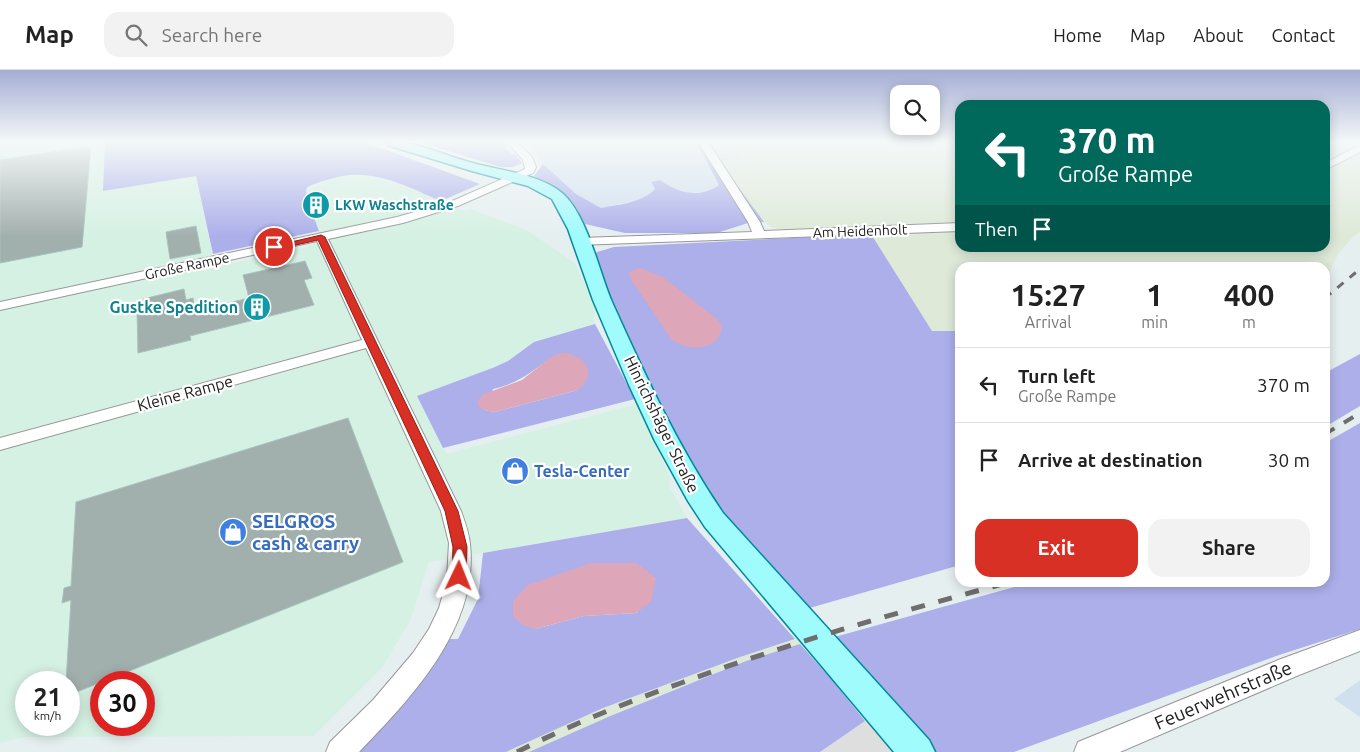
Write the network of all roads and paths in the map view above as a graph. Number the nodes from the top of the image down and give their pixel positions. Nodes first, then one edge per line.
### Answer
1 (495, 174) edge
2 (503, 174) edge
3 (523, 174) edge
4 (723, 174) edge
5 (515, 178) junction
6 (488, 189) junction
7 (955, 227) edge
8 (760, 235) junction
9 (321, 237) junction
10 (582, 245) junction
11 (0, 306) edge
12 (371, 342) junction
13 (0, 444) edge
14 (1360, 640) edge
15 (340, 752) edge
16 (917, 752) edge
17 (1088, 752) edge

1 - 6 street
2 - 5 main road, Hinrichshäger Straße
3 - 5 street
4 - 8 street
5 - 6 street, Große Rampe
5 - 10 main road, Hinrichshäger Straße
6 - 9 street, Große Rampe
7 - 8 street, Am Heidenholt
8 - 10 street, Am Heidenholt
9 - 11 street, Große Rampe
9 - 12 street
10 - 16 main road, Hinrichshäger Straße
12 - 13 street, Kleine Rampe
12 - 15 street
14 - 17 street, Feuerwehrstraße

